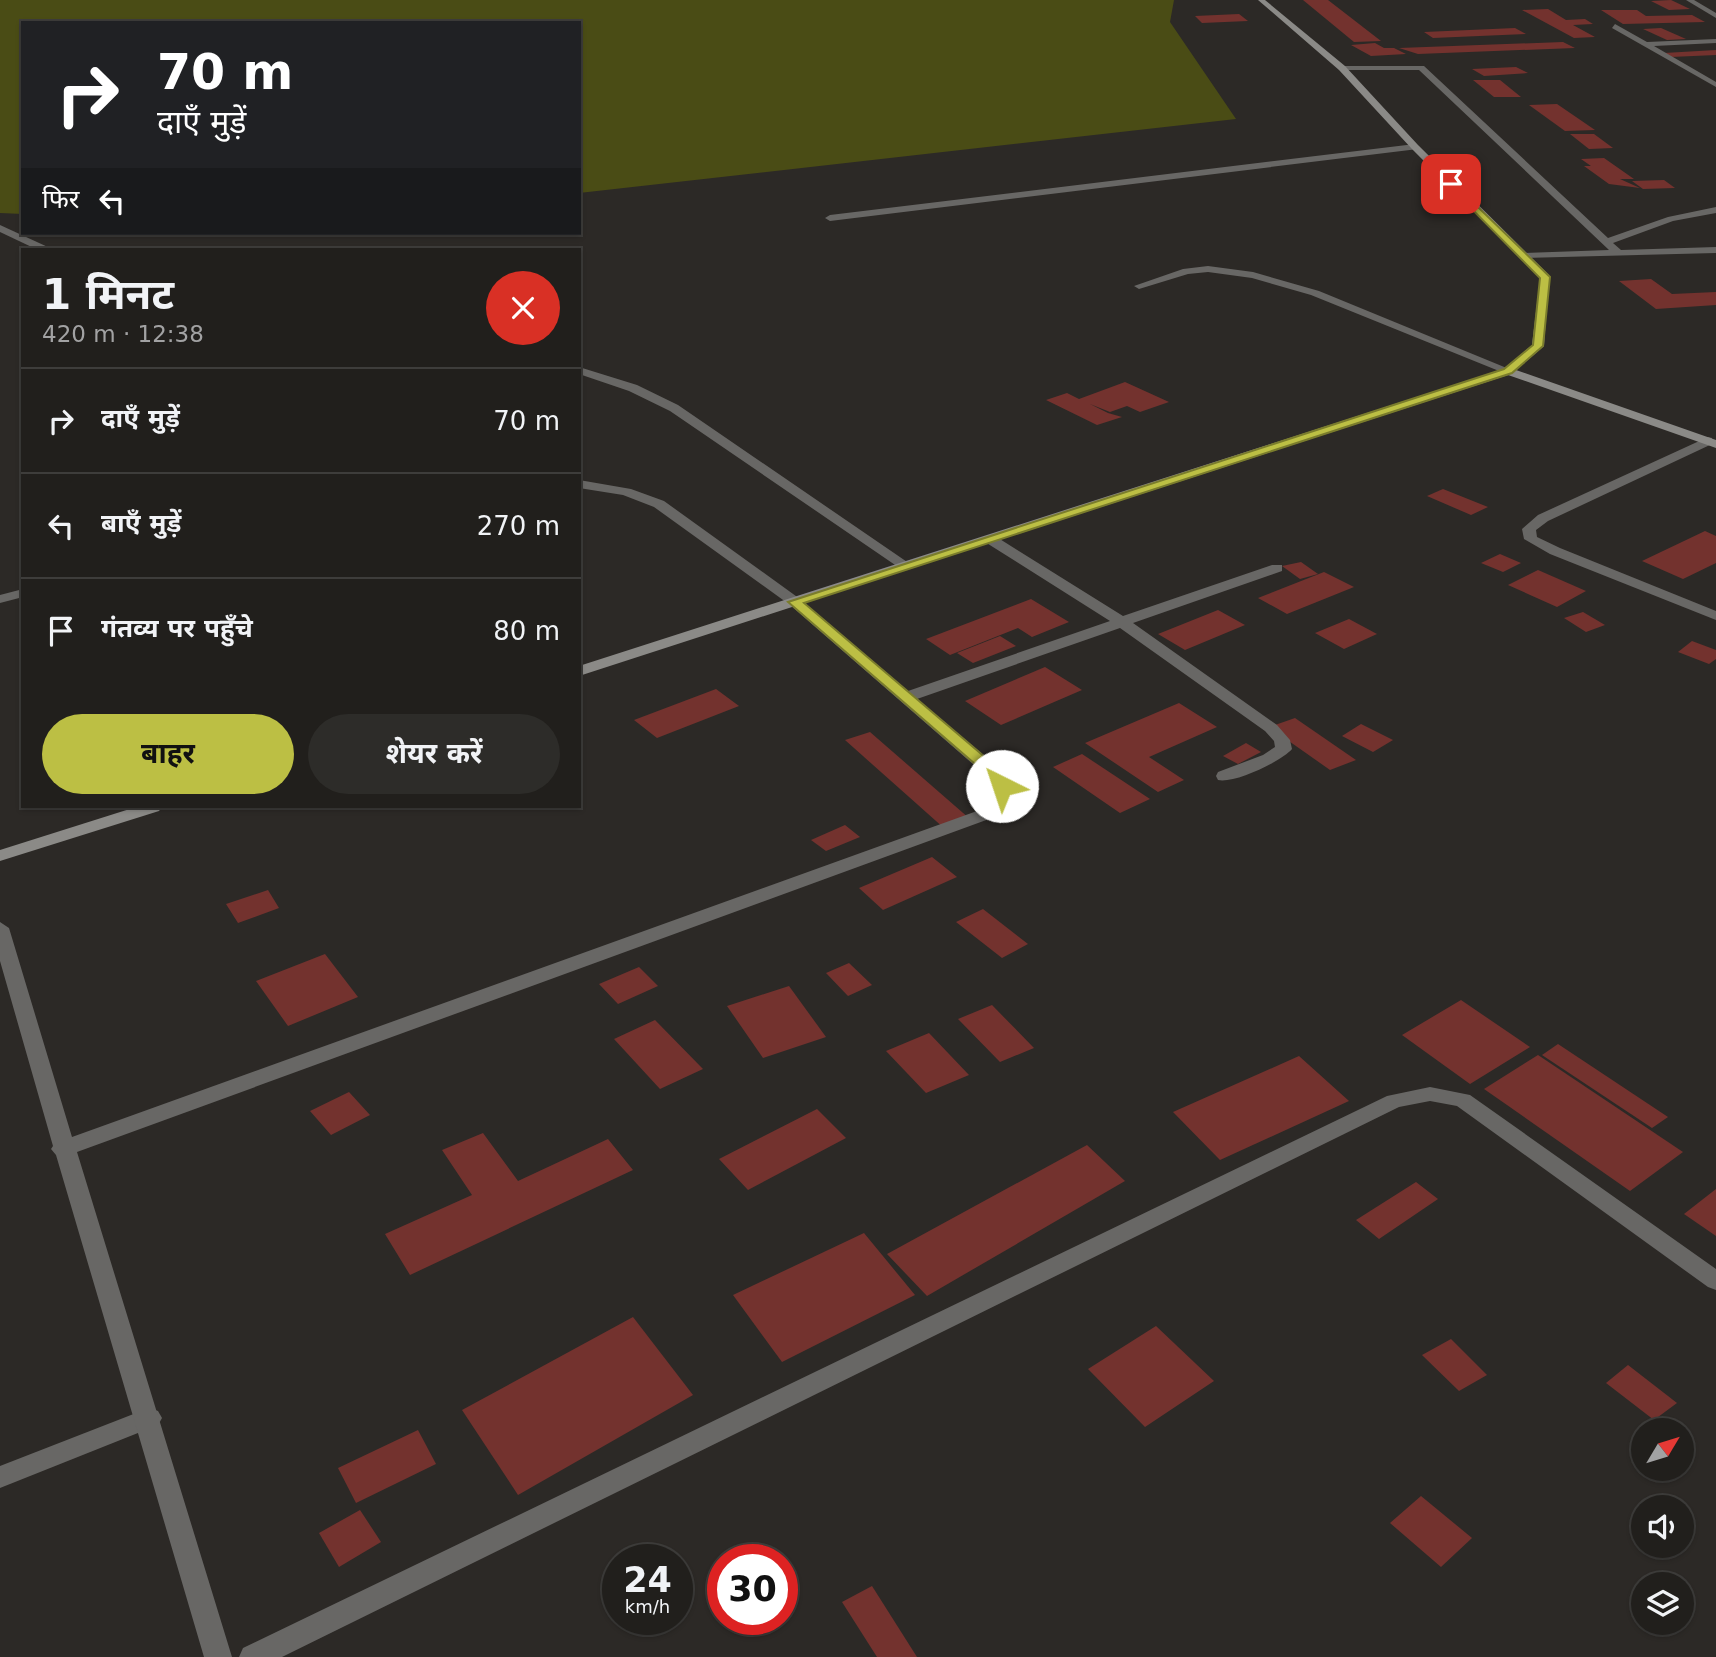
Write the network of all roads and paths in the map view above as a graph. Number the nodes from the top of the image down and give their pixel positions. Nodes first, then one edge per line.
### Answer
1 (1261, 0) edge
2 (1689, 0) edge
3 (1716, 16) edge
4 (1615, 26) dead end
5 (1716, 41) edge
6 (1646, 44) junction
7 (1342, 68) junction
8 (1716, 85) edge
9 (1415, 147) junction
10 (1716, 210) edge
11 (830, 218) dead end
12 (0, 228) edge
13 (1606, 242) junction
14 (42, 248) edge
15 (1716, 250) edge
16 (1618, 253) junction
17 (1524, 256) junction
18 (1139, 286) dead end
19 (581, 371) edge
20 (1508, 371) junction
21 (1712, 443) edge
22 (581, 484) edge
23 (990, 539) junction
24 (906, 566) junction
25 (1277, 569) dead end
26 (21, 594) edge
27 (0, 599) edge
28 (795, 602) junction
29 (1716, 616) edge
30 (1122, 622) junction
31 (581, 669) edge
32 (906, 697) junction
33 (1224, 776) dead end
34 (150, 808) edge
35 (0, 856) edge
36 (0, 928) edge
37 (62, 1149) junction
38 (1716, 1281) edge
39 (149, 1418) junction
40 (0, 1477) edge
41 (218, 1657) edge
42 (253, 1657) edge

1 - 7 street
2 - 3 street
4 - 6 street
5 - 6 street
6 - 8 street
7 - 9 street
7 - 13 street
9 - 11 street
9 - 17 street
10 - 13 street
12 - 14 street
13 - 16 street
15 - 16 street
16 - 17 street
17 - 20 street
18 - 20 street
19 - 24 street
20 - 21 street
20 - 23 street
21 - 29 street
22 - 28 street
23 - 24 street
23 - 30 street
24 - 28 street
25 - 30 street
26 - 27 street
28 - 31 street
28 - 32 street
30 - 32 street
30 - 33 street
32 - 37 street
34 - 35 street
36 - 37 street
37 - 39 street
38 - 42 street
39 - 40 street
39 - 41 street

